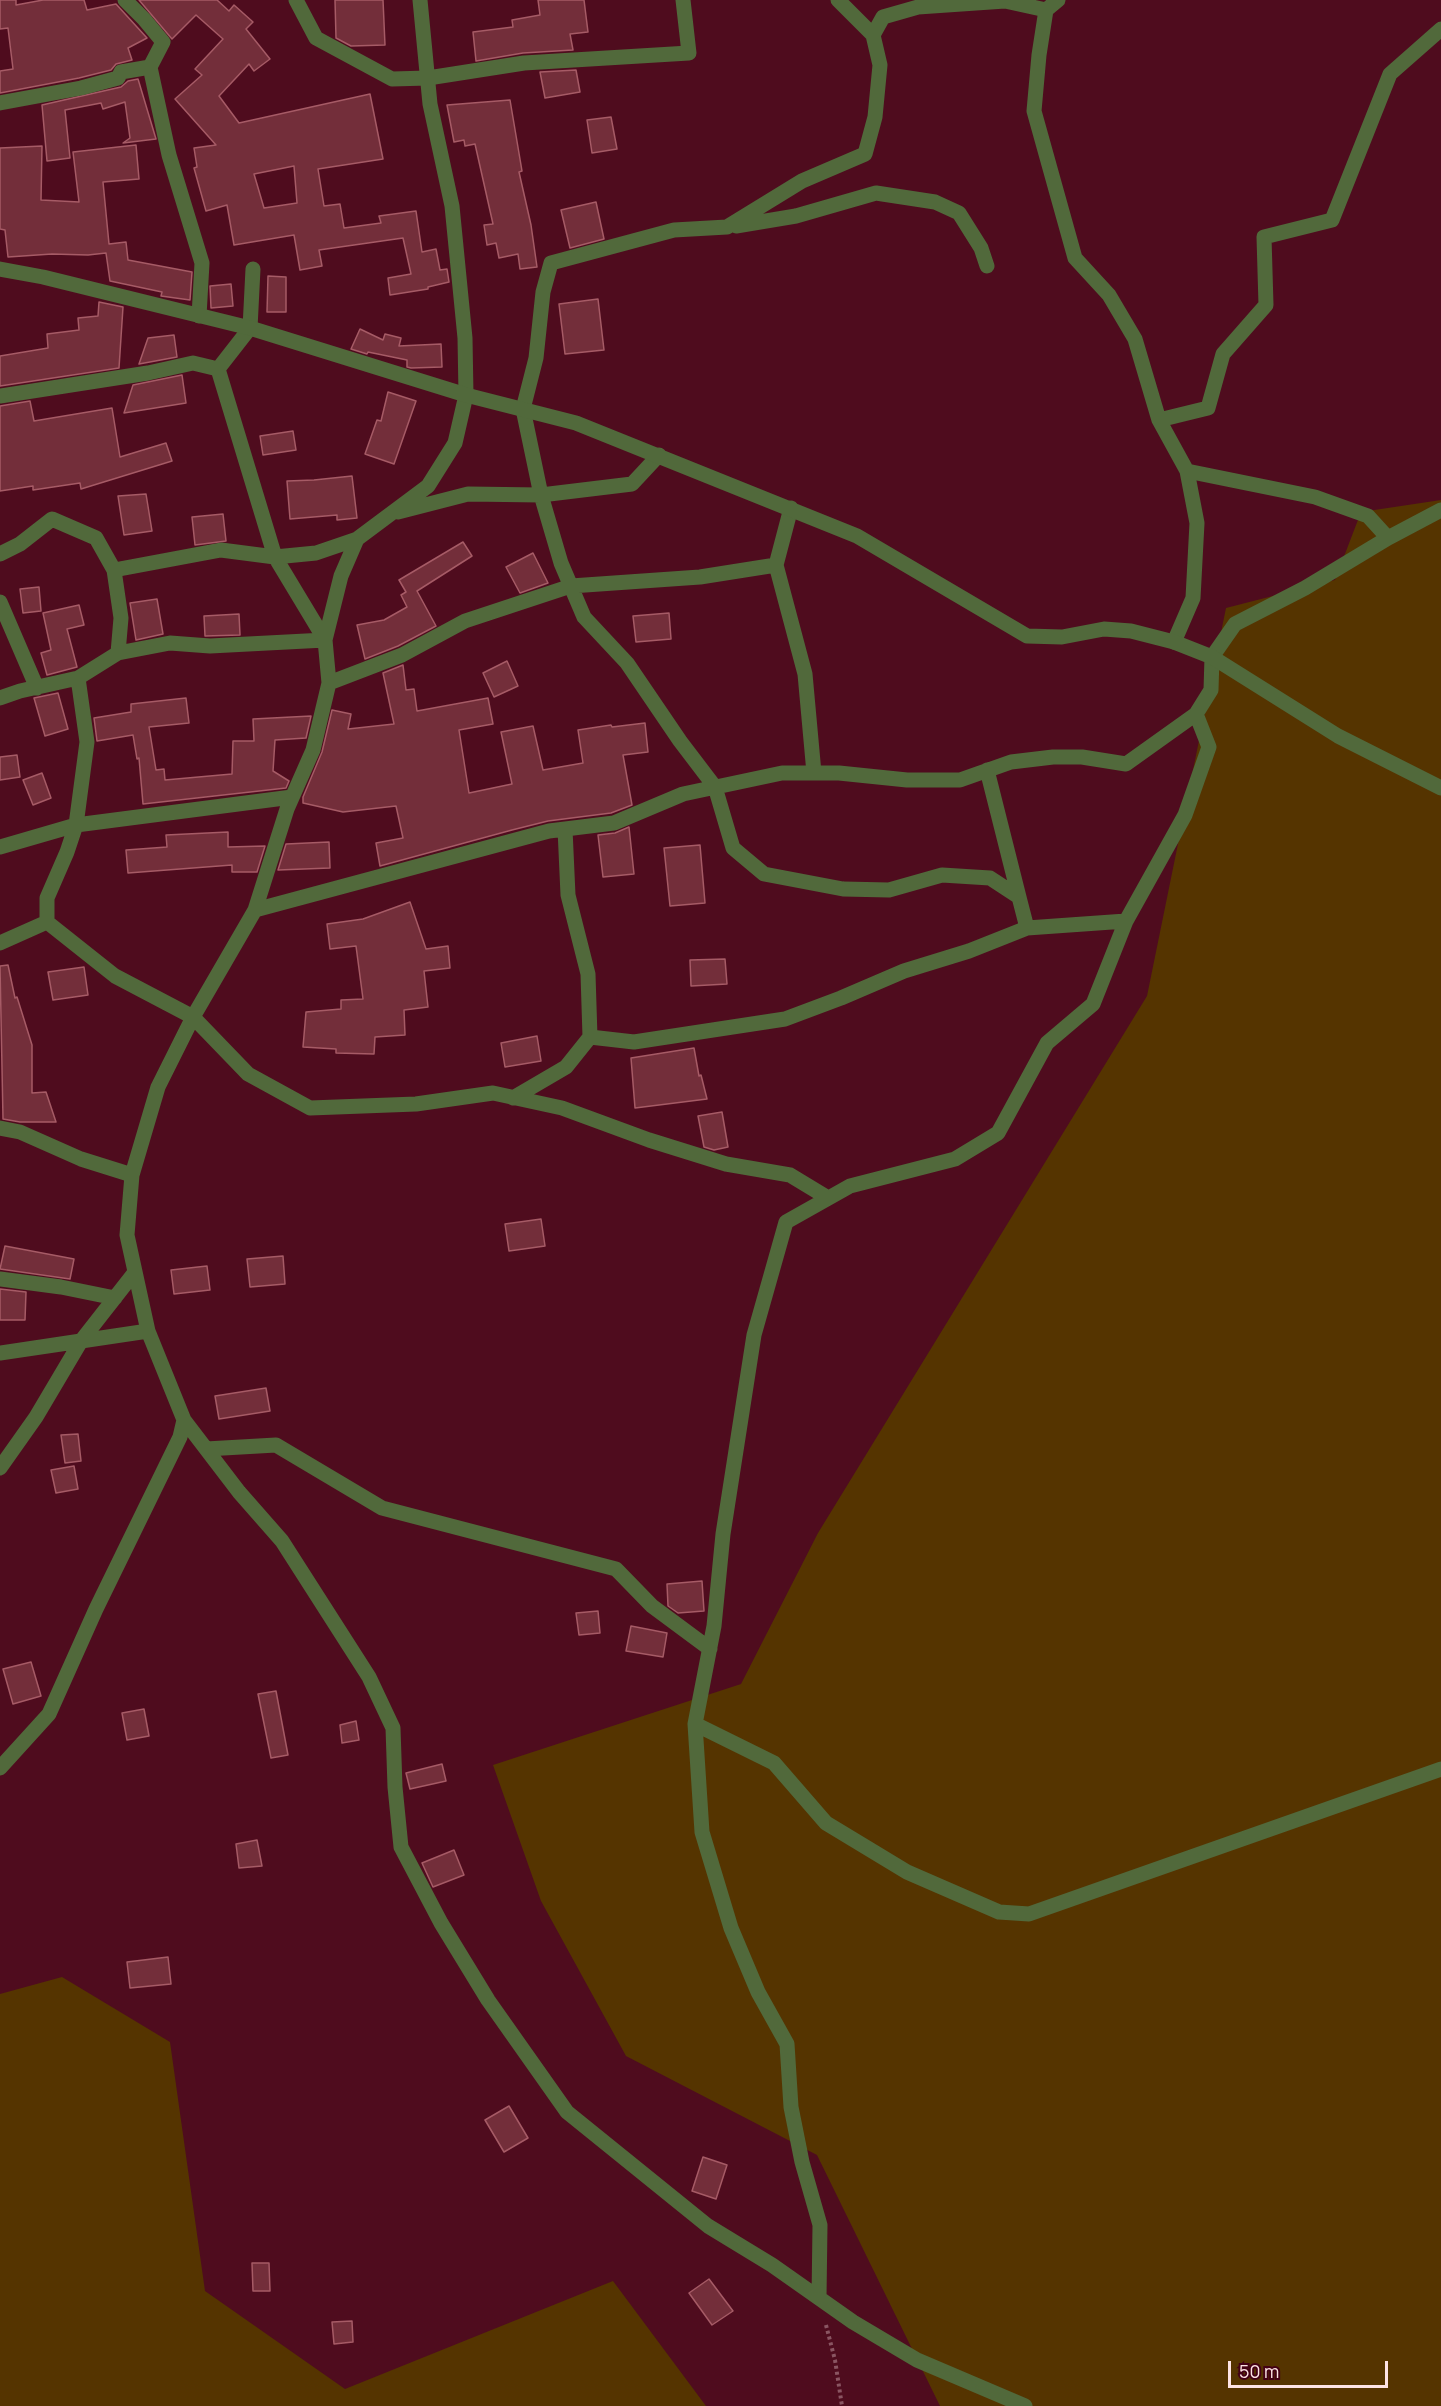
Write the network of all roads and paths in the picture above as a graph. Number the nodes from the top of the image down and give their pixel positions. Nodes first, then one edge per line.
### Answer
1 (125, 0) edge
2 (296, 0) edge
3 (420, 0) edge
4 (683, 0) edge
5 (838, 0) edge
6 (1059, 0) edge
7 (1046, 10) junction
8 (1441, 29) edge
9 (873, 35) junction
10 (150, 67) junction
11 (428, 78) junction
12 (0, 103) edge
13 (727, 227) junction
14 (987, 266) dead end
15 (0, 269) edge
16 (253, 269) dead end
17 (199, 316) junction
18 (250, 328) junction
19 (218, 369) junction
20 (466, 394) junction
21 (0, 396) edge
22 (523, 409) junction
23 (1159, 420) junction
24 (659, 455) junction
25 (1187, 471) junction
26 (541, 495) junction
27 (791, 508) junction
28 (1441, 510) edge
29 (392, 513) junction
30 (1388, 538) junction
31 (357, 539) junction
32 (0, 554) edge
33 (275, 556) junction
34 (776, 565) junction
35 (114, 570) junction
36 (571, 586) junction
37 (0, 602) edge
38 (325, 640) junction
39 (1174, 642) junction
40 (118, 653) junction
41 (1212, 657) junction
42 (78, 678) junction
43 (329, 683) junction
44 (37, 688) junction
45 (0, 698) edge
46 (1196, 714) junction
47 (987, 770) junction
48 (813, 773) junction
49 (715, 787) junction
50 (1441, 788) edge
51 (292, 797) junction
52 (76, 825) junction
53 (565, 829) junction
54 (0, 847) edge
55 (1020, 897) junction
56 (255, 910) junction
57 (1126, 921) junction
58 (47, 922) junction
59 (1027, 928) junction
60 (0, 943) edge
61 (194, 1017) junction
62 (590, 1036) junction
63 (513, 1098) junction
64 (0, 1128) edge
65 (132, 1175) junction
66 (828, 1198) junction
67 (135, 1272) junction
68 (0, 1279) edge
69 (115, 1298) junction
70 (148, 1331) junction
71 (81, 1341) junction
72 (0, 1353) edge
73 (184, 1420) junction
74 (206, 1449) junction
75 (0, 1468) edge
76 (710, 1649) junction
77 (695, 1724) junction
78 (0, 1768) edge
79 (1441, 1769) edge
80 (819, 2298) junction
81 (842, 2406) edge
82 (1025, 2406) edge

1 - 10 street
2 - 11 street
3 - 11 street
4 - 11 street
5 - 9 street
6 - 7 street
7 - 9 street
7 - 23 street
8 - 23 street
9 - 13 street
10 - 12 street
10 - 17 street
11 - 20 street
13 - 14 street
13 - 22 street
15 - 17 street
16 - 18 street
17 - 18 street
18 - 19 street
18 - 20 street
19 - 21 street
19 - 33 street
20 - 22 street
20 - 29 street
22 - 24 street
22 - 26 street
23 - 25 street
24 - 26 street
24 - 27 street
25 - 30 street
25 - 39 street
26 - 29 street
26 - 36 street
27 - 34 street
27 - 39 street
28 - 30 street
29 - 31 street
30 - 41 street
31 - 33 street
31 - 38 street
32 - 35 street
33 - 35 street
33 - 38 street
34 - 36 street
34 - 48 street
35 - 40 street
36 - 43 street
36 - 49 street
37 - 44 street
38 - 40 street
38 - 43 street
39 - 41 street
40 - 42 street
41 - 46 street
41 - 50 street
42 - 44 street
42 - 52 street
43 - 51 street
44 - 45 street
46 - 47 street
46 - 57 street
47 - 48 street
47 - 55 street
48 - 49 street
49 - 53 street
49 - 55 street
51 - 52 street
51 - 56 street
52 - 54 street
52 - 58 street
53 - 56 street
53 - 62 street
55 - 59 street
56 - 61 street
57 - 59 street
57 - 66 street
58 - 60 street
58 - 61 street
59 - 62 street
61 - 63 street
61 - 65 street
62 - 63 street
63 - 66 street
64 - 65 street
65 - 67 street
66 - 76 street
67 - 69 street
67 - 70 street
68 - 69 street
69 - 71 street
70 - 71 street
70 - 73 street
71 - 72 street
71 - 75 street
73 - 74 street
73 - 78 street
74 - 76 street
74 - 80 street
76 - 77 street
77 - 79 street
77 - 80 street
80 - 81 path
80 - 82 street

